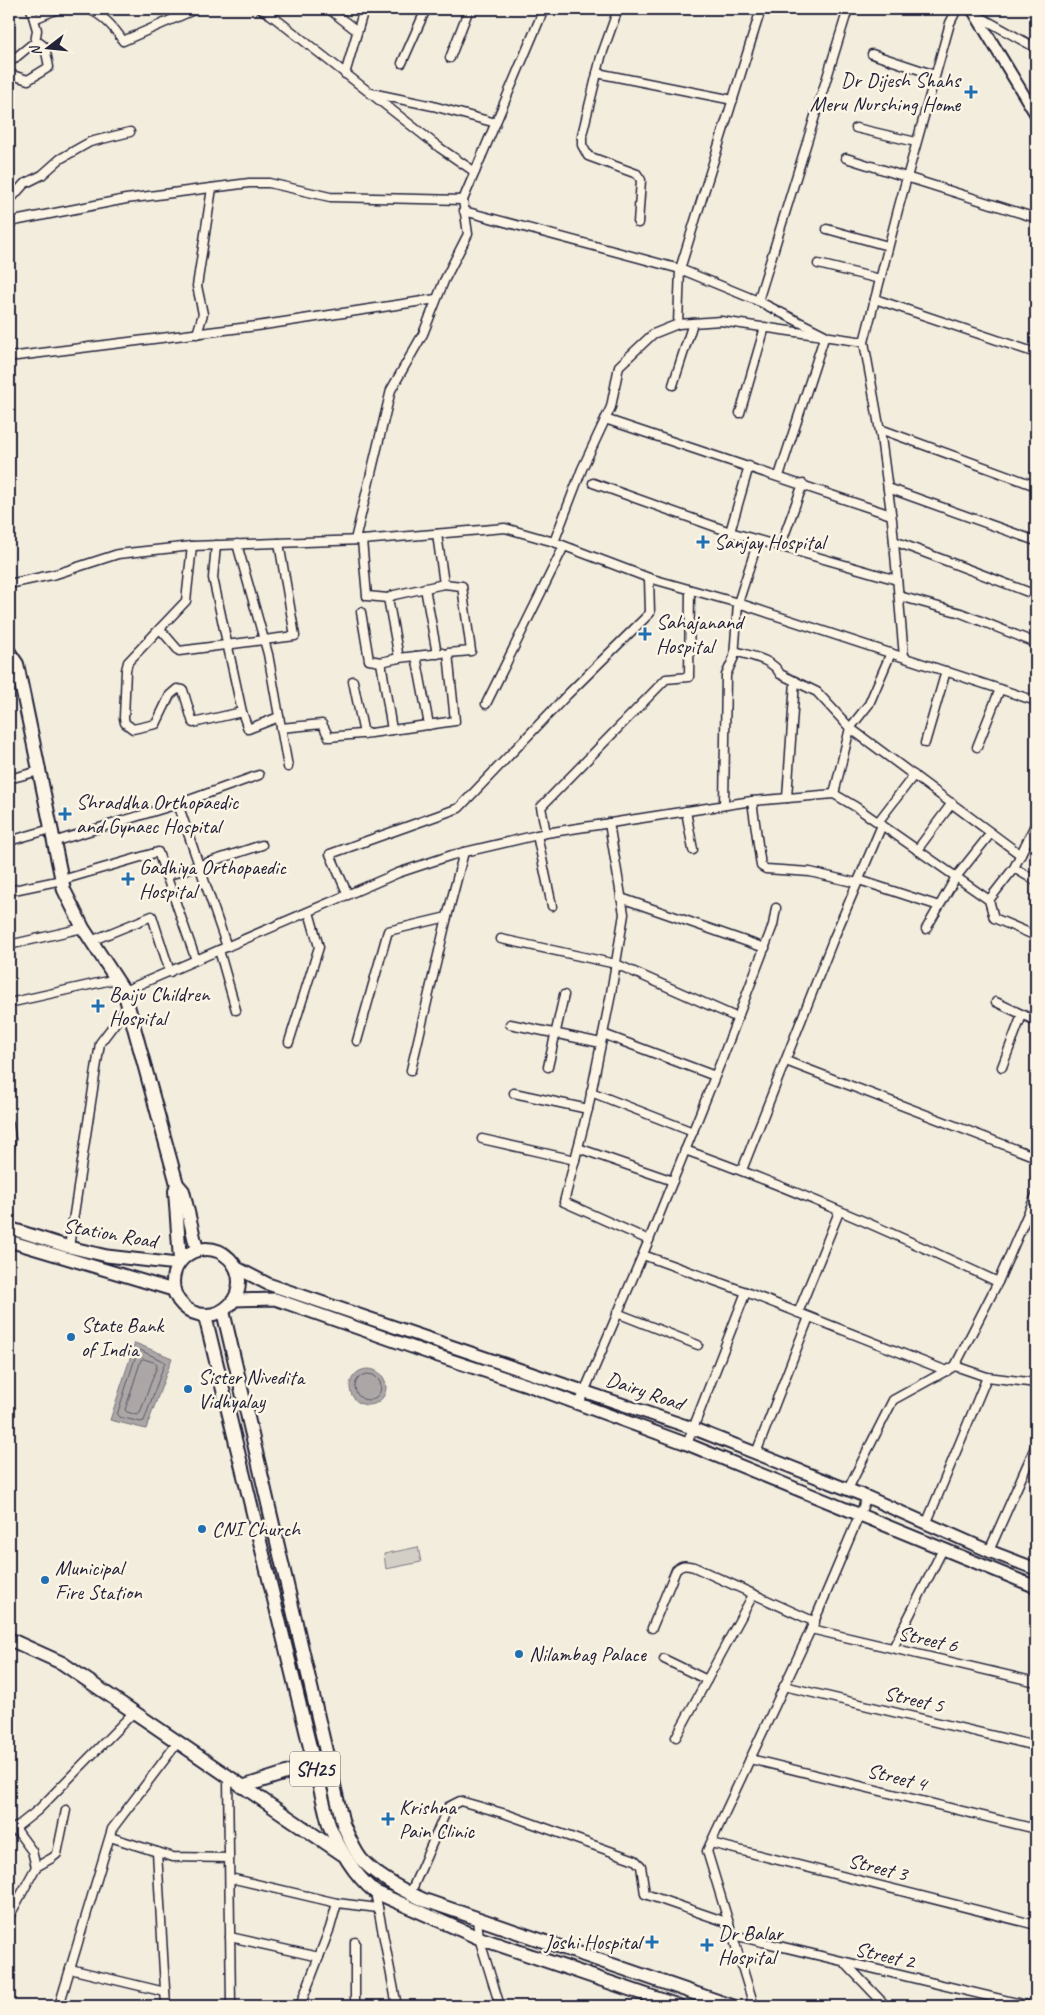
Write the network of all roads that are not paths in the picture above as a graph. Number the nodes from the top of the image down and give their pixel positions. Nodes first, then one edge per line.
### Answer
1 (31, 9) edge
2 (58, 9) edge
3 (88, 9) edge
4 (196, 9) edge
5 (261, 9) edge
6 (329, 9) edge
7 (364, 9) edge
8 (426, 9) edge
9 (469, 9) edge
10 (544, 9) edge
11 (608, 9) edge
12 (761, 9) edge
13 (848, 9) edge
14 (957, 9) edge
15 (618, 10) edge
16 (973, 11) edge
17 (34, 19) junction
18 (357, 31) junction
19 (35, 44) junction
20 (1036, 48) edge
21 (872, 54) dead end
22 (450, 58) dead end
23 (9, 63) edge
24 (402, 64) dead end
25 (597, 73) junction
26 (9, 74) edge
27 (345, 74) junction
28 (935, 75) junction
29 (369, 93) junction
30 (733, 100) junction
31 (1036, 115) edge
32 (496, 123) junction
33 (856, 128) dead end
34 (130, 132) dead end
35 (916, 142) junction
36 (846, 158) dead end
37 (475, 172) junction
38 (907, 177) junction
39 (212, 188) junction
40 (463, 200) junction
41 (9, 201) edge
42 (464, 211) junction
43 (1036, 218) edge
44 (9, 222) edge
45 (638, 223) dead end
46 (827, 230) dead end
47 (888, 246) junction
48 (818, 264) dead end
49 (680, 269) junction
50 (880, 279) junction
51 (436, 299) junction
52 (875, 299) junction
53 (758, 301) junction
54 (693, 323) junction
55 (678, 324) junction
56 (765, 327) junction
57 (197, 334) junction
58 (825, 335) junction
59 (864, 342) junction
60 (1036, 352) edge
61 (9, 357) edge
62 (673, 385) dead end
63 (740, 413) dead end
64 (606, 419) junction
65 (880, 429) junction
66 (749, 466) junction
67 (779, 476) junction
68 (593, 483) dead end
69 (803, 484) junction
70 (1036, 486) edge
71 (888, 488) junction
72 (891, 515) junction
73 (730, 532) junction
74 (437, 534) junction
75 (359, 540) junction
76 (758, 541) junction
77 (894, 541) junction
78 (1036, 541) edge
79 (554, 542) junction
80 (279, 543) junction
81 (237, 544) junction
82 (216, 545) junction
83 (192, 546) junction
84 (564, 546) junction
85 (780, 547) junction
86 (649, 578) junction
87 (897, 580) junction
88 (9, 584) edge
89 (444, 584) junction
90 (425, 588) junction
91 (690, 591) junction
92 (1036, 594) edge
93 (899, 596) junction
94 (388, 598) junction
95 (738, 603) junction
96 (361, 612) dead end
97 (160, 629) junction
98 (264, 641) junction
99 (1036, 644) edge
100 (228, 646) junction
101 (735, 651) junction
102 (9, 652) edge
103 (448, 653) junction
104 (891, 653) junction
105 (436, 654) junction
106 (416, 656) junction
107 (399, 658) junction
108 (904, 658) junction
109 (13, 661) edge
110 (381, 662) junction
111 (946, 671) junction
112 (795, 681) junction
113 (353, 682) dead end
114 (1000, 689) junction
115 (1036, 699) edge
116 (486, 704) dead end
117 (242, 712) junction
118 (279, 717) junction
119 (429, 725) junction
120 (281, 728) junction
121 (850, 728) junction
122 (392, 730) junction
123 (364, 734) junction
124 (925, 743) dead end
125 (977, 747) dead end
126 (288, 767) dead end
127 (39, 771) junction
128 (259, 775) dead end
129 (914, 775) junction
130 (9, 780) edge
131 (834, 794) junction
132 (787, 798) junction
133 (752, 801) junction
134 (952, 803) junction
135 (178, 804) junction
136 (724, 805) junction
137 (686, 811) junction
138 (609, 823) junction
139 (1036, 823) edge
140 (880, 824) junction
141 (546, 833) junction
142 (991, 833) junction
143 (52, 835) junction
144 (537, 835) junction
145 (9, 841) edge
146 (262, 844) dead end
147 (693, 850) dead end
148 (917, 850) junction
149 (464, 852) junction
150 (1021, 855) junction
151 (200, 866) junction
152 (1014, 868) junction
153 (166, 876) junction
154 (956, 877) junction
155 (62, 880) junction
156 (1036, 881) edge
157 (858, 882) junction
158 (9, 891) edge
159 (348, 895) junction
160 (621, 898) junction
161 (989, 900) junction
162 (552, 906) dead end
163 (939, 906) junction
164 (776, 908) dead end
165 (309, 912) junction
166 (447, 916) junction
167 (83, 928) junction
168 (926, 929) dead end
169 (1036, 936) edge
170 (500, 939) dead end
171 (92, 941) junction
172 (9, 945) edge
173 (765, 948) junction
174 (223, 949) junction
175 (196, 960) junction
176 (616, 964) junction
177 (170, 972) junction
178 (116, 979) junction
179 (124, 992) junction
180 (564, 995) dead end
181 (996, 1002) dead end
182 (9, 1003) edge
183 (128, 1006) junction
184 (236, 1010) dead end
185 (1022, 1015) junction
186 (738, 1018) junction
187 (1036, 1021) edge
188 (510, 1024) dead end
189 (556, 1032) junction
190 (602, 1039) junction
191 (289, 1042) dead end
192 (356, 1042) dead end
193 (786, 1061) junction
194 (548, 1067) dead end
195 (1002, 1067) dead end
196 (411, 1070) dead end
197 (715, 1076) junction
198 (591, 1092) junction
199 (514, 1093) dead end
200 (588, 1109) junction
201 (9, 1124) edge
202 (693, 1132) junction
203 (482, 1139) dead end
204 (578, 1148) junction
205 (685, 1150) junction
206 (9, 1153) edge
207 (1036, 1157) edge
208 (574, 1160) junction
209 (742, 1170) junction
210 (673, 1181) junction
211 (177, 1184) junction
212 (1036, 1194) edge
213 (839, 1212) junction
214 (9, 1228) edge
215 (649, 1240) junction
216 (9, 1241) edge
217 (69, 1247) junction
218 (197, 1250) junction
219 (643, 1255) junction
220 (179, 1262) junction
221 (235, 1267) junction
222 (998, 1282) junction
223 (173, 1290) junction
224 (746, 1292) junction
225 (234, 1300) junction
226 (223, 1312) junction
227 (798, 1313) junction
228 (617, 1314) junction
229 (206, 1316) junction
230 (809, 1317) junction
231 (698, 1345) dead end
232 (955, 1366) junction
233 (947, 1371) junction
234 (987, 1377) junction
235 (1036, 1383) edge
236 (584, 1390) junction
237 (579, 1404) junction
238 (692, 1428) junction
239 (687, 1444) junction
240 (1036, 1446) edge
241 (756, 1453) junction
242 (848, 1490) junction
243 (868, 1497) junction
244 (860, 1514) junction
245 (927, 1522) junction
246 (943, 1549) junction
247 (989, 1551) junction
248 (1036, 1569) edge
249 (1036, 1585) edge
250 (753, 1595) junction
251 (813, 1625) junction
252 (652, 1628) dead end
253 (9, 1638) edge
254 (893, 1648) junction
255 (664, 1659) dead end
256 (706, 1680) junction
257 (1036, 1682) edge
258 (784, 1686) junction
259 (134, 1712) junction
260 (676, 1737) dead end
261 (178, 1742) junction
262 (1036, 1746) edge
263 (750, 1759) junction
264 (314, 1764) junction
265 (228, 1777) junction
266 (242, 1787) junction
267 (66, 1810) dead end
268 (12, 1830) edge
269 (1036, 1830) edge
270 (110, 1837) junction
271 (710, 1843) junction
272 (157, 1852) junction
273 (343, 1854) junction
274 (229, 1858) junction
275 (360, 1858) junction
276 (36, 1867) junction
277 (230, 1878) junction
278 (375, 1892) junction
279 (410, 1894) junction
280 (337, 1903) junction
281 (378, 1908) junction
282 (9, 1917) edge
283 (477, 1919) junction
284 (729, 1922) junction
285 (1036, 1925) edge
286 (733, 1935) junction
287 (230, 1937) junction
288 (479, 1938) junction
289 (356, 1942) dead end
290 (319, 1957) junction
291 (845, 1963) junction
292 (70, 1969) junction
293 (165, 1992) junction
294 (59, 2006) edge
295 (166, 2006) edge
296 (231, 2006) edge
297 (300, 2006) edge
298 (355, 2006) edge
299 (397, 2006) edge
300 (500, 2006) edge
301 (679, 2006) edge
302 (732, 2006) edge
303 (754, 2006) edge
304 (886, 2006) edge
305 (1030, 2006) edge

1 - 17 street
2 - 17 street
3 - 4 street
5 - 27 street
6 - 18 street
7 - 18 street
8 - 24 street
9 - 22 street
10 - 32 street
11 - 15 street
12 - 30 street
13 - 53 street
14 - 28 street
15 - 25 street
16 - 20 street
16 - 31 street
17 - 19 street
18 - 27 street
19 - 23 street
19 - 26 street
21 - 28 street
25 - 30 street
25 - 45 street
27 - 29 street
28 - 35 street
29 - 32 street
29 - 37 street
30 - 49 street
32 - 37 street
33 - 35 street
34 - 41 street
35 - 38 street
36 - 38 street
37 - 40 street
38 - 43 street
38 - 47 street
39 - 40 street
39 - 44 street
39 - 57 street
40 - 42 street
42 - 49 street
42 - 51 street
46 - 47 street
47 - 50 street
48 - 50 street
49 - 53 street
49 - 55 street
50 - 52 street
51 - 57 street
51 - 75 street
52 - 59 street
52 - 60 street
53 - 58 street
54 - 55 street
54 - 56 street
54 - 62 street
55 - 64 street
56 - 58 street
56 - 63 street
57 - 61 street
58 - 59 street
58 - 67 street
59 - 65 street
64 - 66 street
64 - 79 street
65 - 70 street
65 - 71 street
66 - 67 street
66 - 73 street
67 - 69 street
68 - 73 street
69 - 72 street
69 - 85 street
71 - 72 street
71 - 78 street
72 - 77 street
73 - 76 street
74 - 75 street
74 - 79 street
74 - 89 street
75 - 80 street
75 - 94 street
76 - 85 street
76 - 95 street
77 - 87 street
77 - 92 street
79 - 84 street
80 - 81 street
80 - 98 street
81 - 82 street
81 - 98 street
82 - 83 street
82 - 100 street
83 - 88 street
83 - 97 street
84 - 86 street
84 - 116 street
85 - 87 street
86 - 91 street
86 - 159 street
87 - 93 street
89 - 90 street
89 - 103 street
90 - 94 street
90 - 105 street
91 - 95 street
91 - 141 street
93 - 99 street
93 - 108 street
94 - 107 street
95 - 101 street
95 - 104 street
96 - 110 street
97 - 100 street
97 - 117 street
98 - 100 street
98 - 118 street
100 - 117 street
101 - 112 street
101 - 136 street
102 - 109 main road
103 - 105 street
103 - 119 street
104 - 108 street
104 - 121 street
105 - 106 street
106 - 107 street
106 - 119 street
107 - 110 street
108 - 111 street
109 - 127 main road
110 - 122 street
111 - 114 street
111 - 124 street
112 - 121 street
112 - 132 street
113 - 123 street
114 - 115 street
114 - 125 street
117 - 118 street
118 - 120 street
119 - 122 street
120 - 123 street
120 - 126 street
121 - 129 street
121 - 131 street
122 - 123 street
127 - 130 street
127 - 143 main road
128 - 135 street
129 - 134 street
129 - 140 street
131 - 132 street
131 - 140 street
132 - 133 street
133 - 136 street
133 - 157 street
134 - 142 street
134 - 148 street
135 - 143 street
135 - 151 street
136 - 137 street
137 - 138 street
137 - 147 street
138 - 141 street
138 - 160 street
139 - 150 street
140 - 148 street
140 - 157 street
141 - 144 street
142 - 150 street
142 - 154 street
143 - 145 street
143 - 155 main road
144 - 149 street
144 - 162 street
146 - 151 street
148 - 154 street
149 - 159 street
149 - 166 street
150 - 152 street
151 - 153 street
151 - 174 street
152 - 156 street
152 - 161 street
153 - 155 street
153 - 175 street
154 - 161 street
154 - 163 street
155 - 158 street
155 - 167 main road
157 - 163 street
157 - 193 street
159 - 165 street
160 - 173 street
160 - 176 street
161 - 169 street
163 - 168 street
164 - 173 street
165 - 174 street
165 - 191 street
166 - 192 street
166 - 196 street
167 - 171 main road
167 - 172 street
170 - 176 street
171 - 177 street
171 - 178 main road
173 - 186 street
174 - 175 street
174 - 184 street
175 - 177 street
176 - 186 street
176 - 190 street
177 - 179 street
178 - 179 main road
178 - 182 street
179 - 183 main road
180 - 189 street
181 - 185 street
183 - 211 main road
183 - 217 street
185 - 187 street
185 - 195 street
186 - 197 street
188 - 189 street
189 - 190 street
189 - 194 street
190 - 197 street
190 - 198 street
193 - 207 street
193 - 209 street
197 - 202 street
198 - 200 street
198 - 202 street
199 - 200 street
200 - 204 street
201 - 206 street
202 - 205 street
203 - 208 street
204 - 208 street
204 - 210 street
205 - 209 street
205 - 210 street
208 - 215 street
209 - 213 street
210 - 215 street
211 - 218 main road
211 - 220 main road
212 - 222 street
213 - 222 street
213 - 227 street
214 - 217 main road, Station Road
215 - 219 street
216 - 223 main road
217 - 220 main road, Station Road
218 - 220 main road
218 - 221 main road
219 - 224 street
219 - 228 street
220 - 223 main road
221 - 225 main road
221 - 236 main road, Dairy Road
222 - 232 street
223 - 229 main road
224 - 227 street
224 - 238 street
225 - 226 main road
225 - 237 main road, Dairy Road
226 - 229 main road
226 - 275 main road
227 - 230 street
228 - 231 street
228 - 236 street
229 - 264 main road, SH25
230 - 233 street
230 - 241 street
232 - 233 street
232 - 234 street
233 - 242 street
234 - 235 street
234 - 245 street
236 - 237 street
236 - 238 main road, Dairy Road
237 - 239 main road, Dairy Road
238 - 239 street
238 - 241 main road, Dairy Road
239 - 244 main road, Dairy Road
240 - 247 street
241 - 242 main road, Dairy Road
242 - 243 main road, Dairy Road
243 - 244 street
243 - 245 main road, Dairy Road
244 - 246 main road, Dairy Road
244 - 251 street
245 - 247 main road, Dairy Road
246 - 249 main road, Dairy Road
246 - 254 street
247 - 248 main road, Dairy Road
250 - 251 street, Street 6
250 - 252 street, Street 6
250 - 256 street
251 - 254 street, Street 6
251 - 258 street
253 - 259 main road, SH25
254 - 257 street, Street 6
255 - 256 street
256 - 260 street
258 - 262 street, Street 5
258 - 263 street
259 - 261 main road, SH25
259 - 268 street
261 - 265 main road, SH25
261 - 270 street
263 - 269 street, Street 4
263 - 271 street
264 - 266 main road
264 - 273 main road, SH25
265 - 266 main road, SH25
265 - 274 street
266 - 273 main road, SH25
267 - 276 street
268 - 276 street
270 - 272 street
270 - 292 street
271 - 284 street
271 - 285 street, Street 3
272 - 274 street
272 - 293 street
273 - 275 main road, SH25
273 - 278 main road, SH25
274 - 277 street
275 - 279 main road, SH25
276 - 282 street
277 - 280 street
277 - 287 street
278 - 281 street
278 - 288 main road, SH25
279 - 283 main road, SH25
279 - 284 street
280 - 281 street
280 - 290 street
281 - 299 street
283 - 288 street
283 - 302 main road, SH25
284 - 286 street
286 - 291 street, Street 2
286 - 303 street
287 - 290 street
287 - 296 street
288 - 300 street
288 - 301 main road, SH25
289 - 298 street
290 - 297 street
291 - 304 street
291 - 305 street, Street 2
292 - 293 street
292 - 294 street
293 - 295 street

